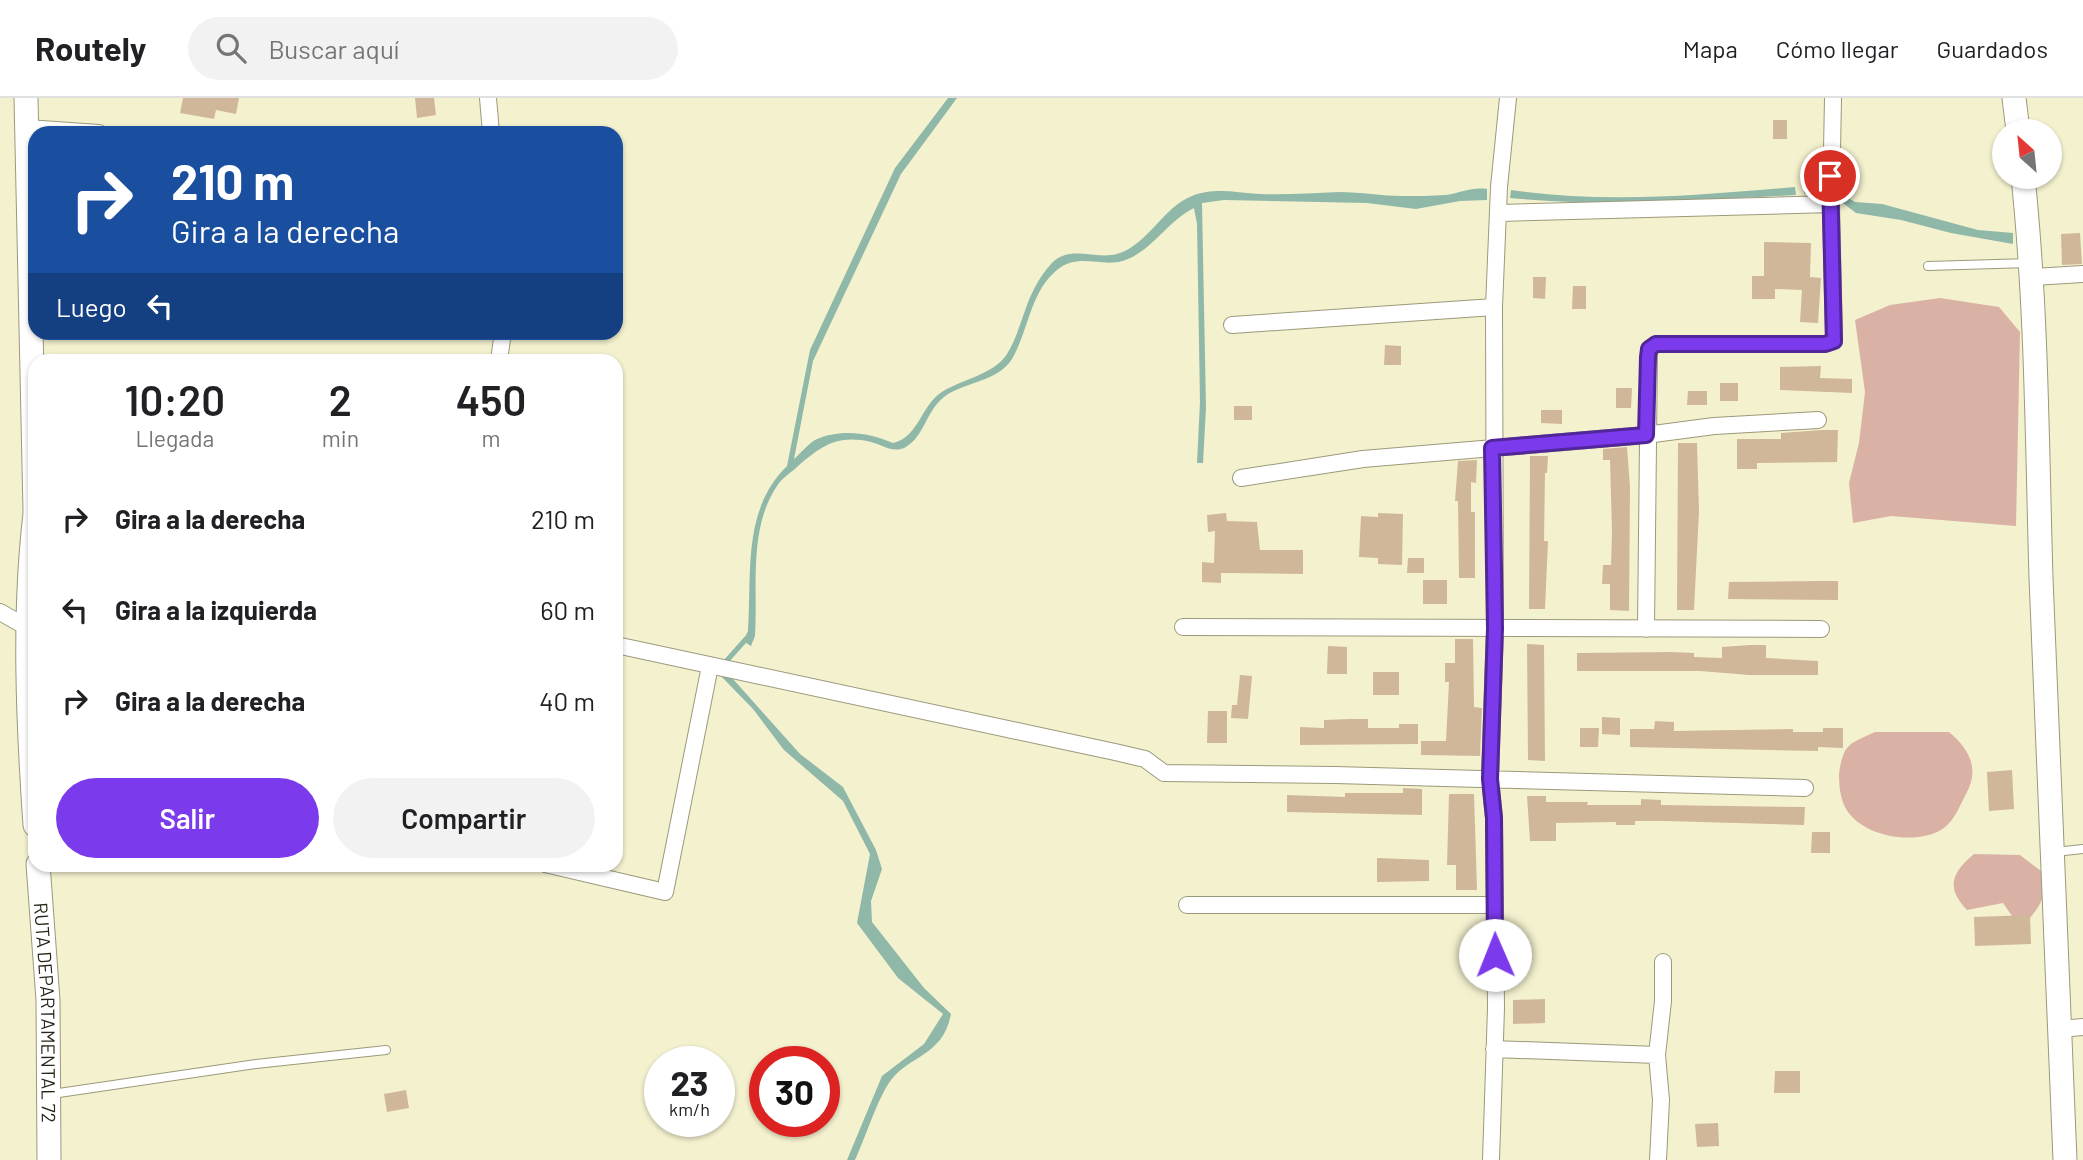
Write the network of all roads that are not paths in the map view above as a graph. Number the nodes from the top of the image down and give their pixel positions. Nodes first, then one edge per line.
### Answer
1 (26, 98) edge
2 (488, 98) edge
3 (1508, 98) edge
4 (1833, 98) edge
5 (2014, 98) edge
6 (2017, 119) edge
7 (490, 126) edge
8 (27, 128) joint
9 (28, 176) edge
10 (2024, 189) edge
11 (1831, 198) junction
12 (1500, 200) junction
13 (2031, 262) junction
14 (1928, 266) dead end
15 (2083, 274) edge
16 (1494, 307) junction
17 (1232, 325) dead end
18 (1818, 420) dead end
19 (1646, 435) junction
20 (1492, 448) junction
21 (1241, 478) dead end
22 (0, 612) edge
23 (1183, 627) dead end
24 (28, 628) edge
25 (1495, 628) junction
26 (1646, 629) junction
27 (1821, 629) dead end
28 (623, 647) edge
29 (717, 667) junction
30 (1490, 779) junction
31 (1805, 788) dead end
32 (2083, 849) edge
33 (2052, 852) junction
34 (39, 872) edge
35 (580, 872) edge
36 (1187, 905) dead end
37 (1493, 905) junction
38 (1663, 962) dead end
39 (2083, 1027) edge
40 (2060, 1028) junction
41 (1494, 1049) junction
42 (386, 1050) dead end
43 (1657, 1055) junction
44 (49, 1094) junction
45 (49, 1160) edge
46 (1490, 1160) edge
47 (1658, 1160) edge
48 (2065, 1160) edge

1 - 8 main road
2 - 7 street
3 - 12 street
4 - 11 street
5 - 6 main road
8 - 9 main road
10 - 13 main road
11 - 12 street
11 - 19 street
12 - 16 street
13 - 14 lane
13 - 15 street
13 - 33 main road
16 - 17 street
16 - 20 street
18 - 19 street
19 - 20 street
19 - 26 street
20 - 21 street
20 - 25 street
22 - 24 street
23 - 25 street
25 - 26 street
25 - 30 street
26 - 27 street
28 - 29 street
29 - 30 street
29 - 35 street
30 - 31 street
30 - 37 street
32 - 33 lane
33 - 40 main road
34 - 44 main road, RUTA DEPARTAMENTAL 72
36 - 37 street
37 - 41 street
38 - 43 street
39 - 40 street
40 - 48 main road
41 - 43 street
41 - 46 street
42 - 44 lane
43 - 47 street
44 - 45 main road, RUTA DEPARTAMENTAL 72

